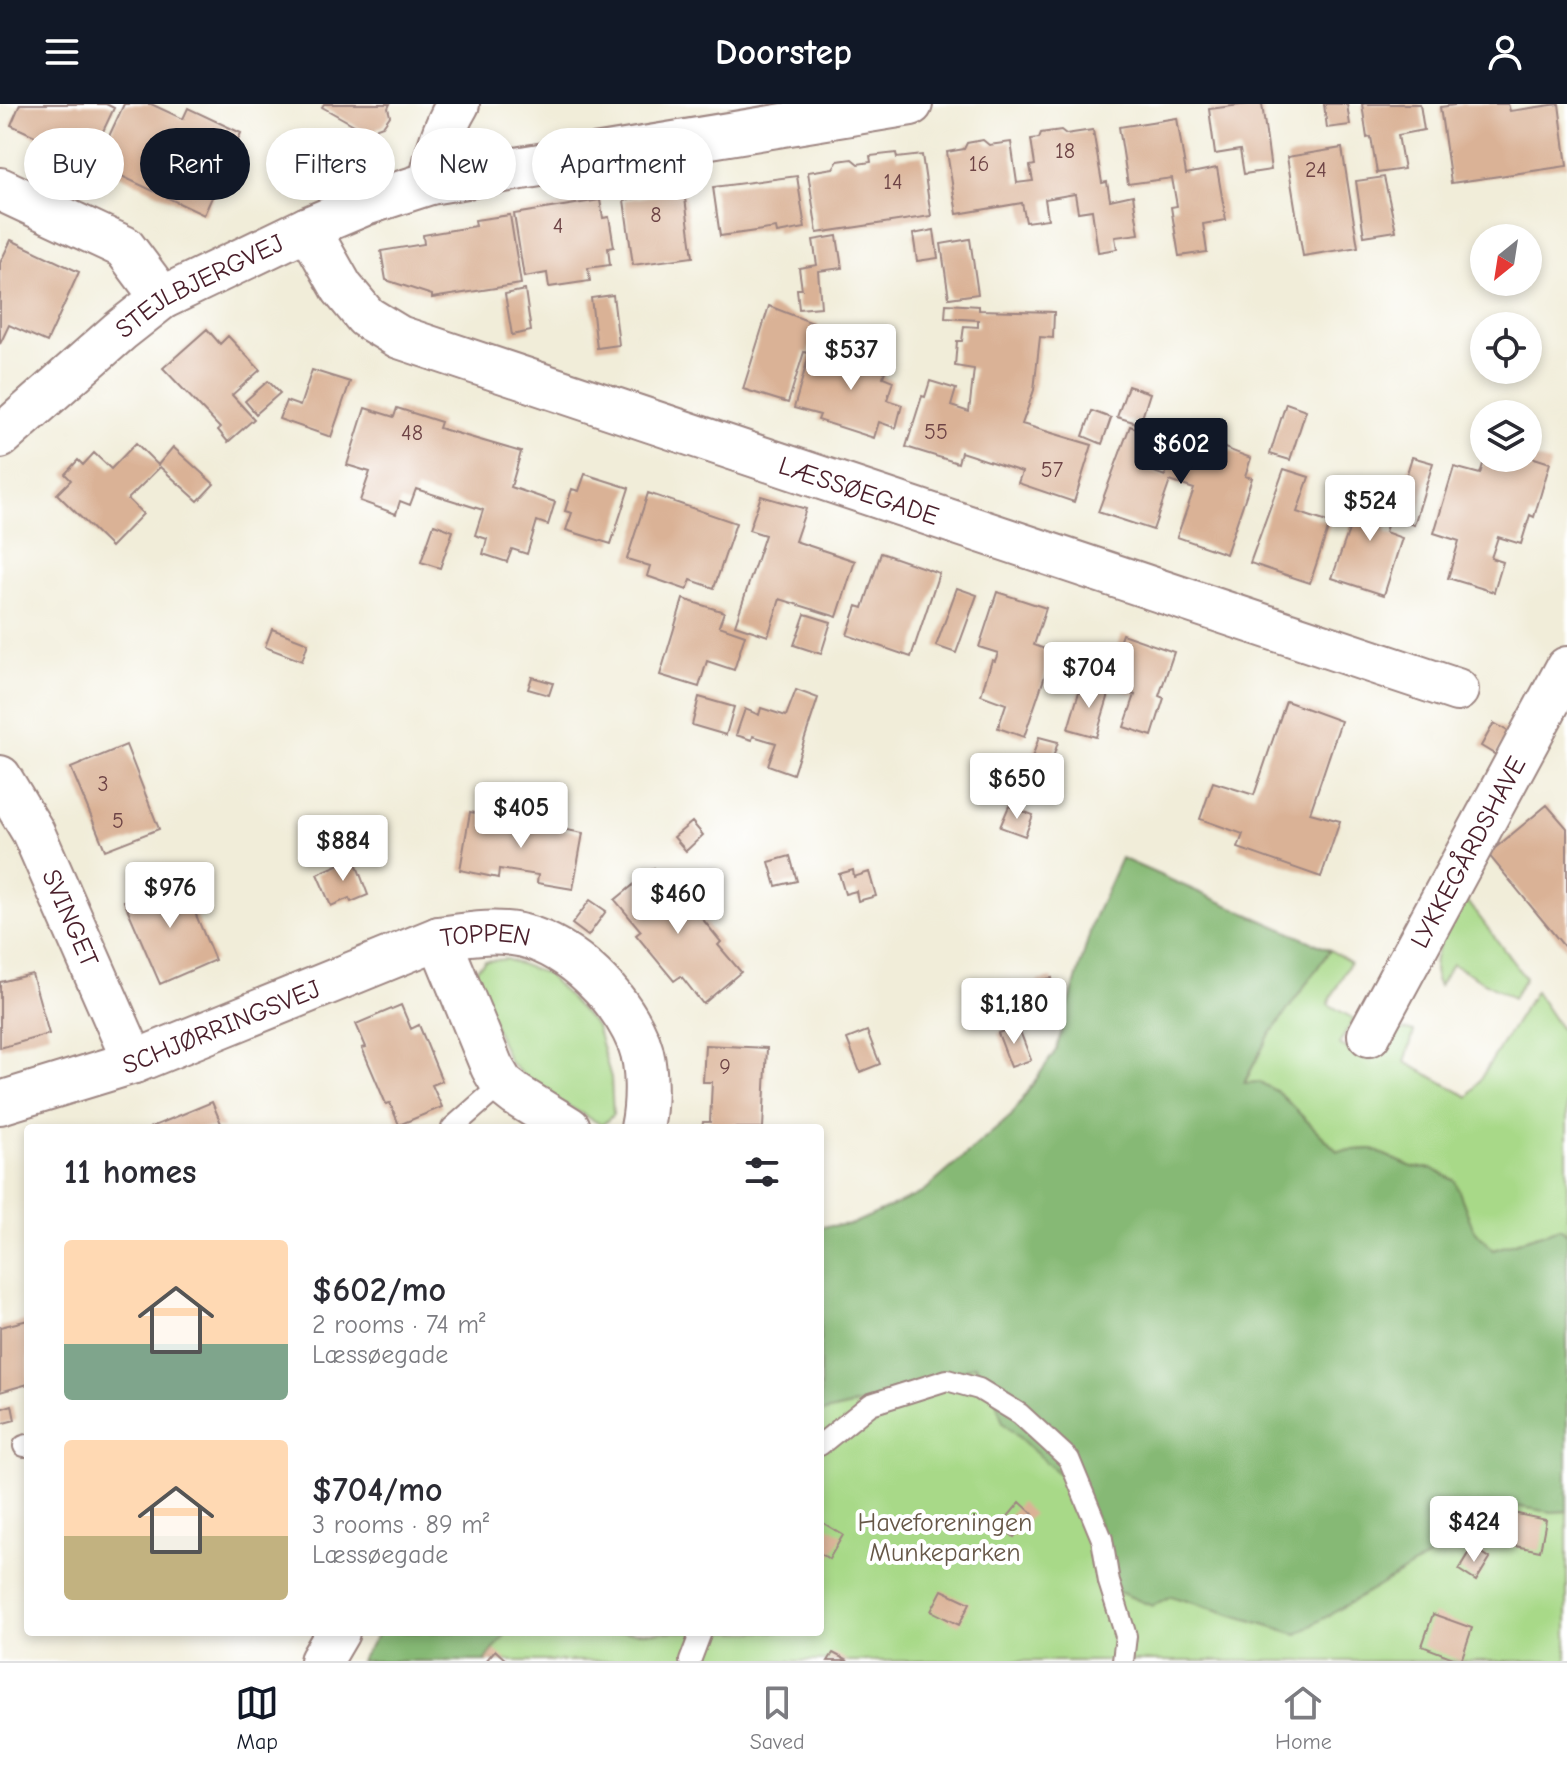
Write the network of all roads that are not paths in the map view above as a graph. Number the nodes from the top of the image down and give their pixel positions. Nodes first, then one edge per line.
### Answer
1 (458, 104) edge
2 (911, 104) edge
3 (445, 128) edge
4 (516, 169) edge
5 (0, 189) edge
6 (411, 189) edge
7 (308, 228) junction
8 (162, 298) junction
9 (0, 437) edge
10 (1567, 668) edge
11 (1457, 690) dead end
12 (0, 777) edge
13 (439, 938) junction
14 (1369, 1035) dead end
15 (134, 1062) junction
16 (502, 1084) junction
17 (0, 1103) edge
18 (457, 1124) edge
19 (563, 1124) edge
20 (643, 1124) edge
21 (824, 1442) edge
22 (336, 1636) edge
23 (699, 1636) edge
24 (321, 1661) edge
25 (690, 1661) edge
26 (1123, 1661) edge

1 - 3 street
2 - 4 street, STEJLBJERGVEJ
5 - 8 street
6 - 7 street, STEJLBJERGVEJ
7 - 8 street, STEJLBJERGVEJ
7 - 11 street, LÆSSØEGADE
8 - 9 street, STEJLBJERGVEJ
10 - 14 street, LYKKEGÅRDSHAVE
12 - 15 street, SVINGET
13 - 15 street, SCHJØRRINGSVEJ
13 - 16 street, TOPPEN
13 - 20 street, TOPPEN
15 - 17 street, SCHJØRRINGSVEJ
16 - 18 lane
16 - 19 street
21 - 26 lane
22 - 24 street
23 - 25 lane

